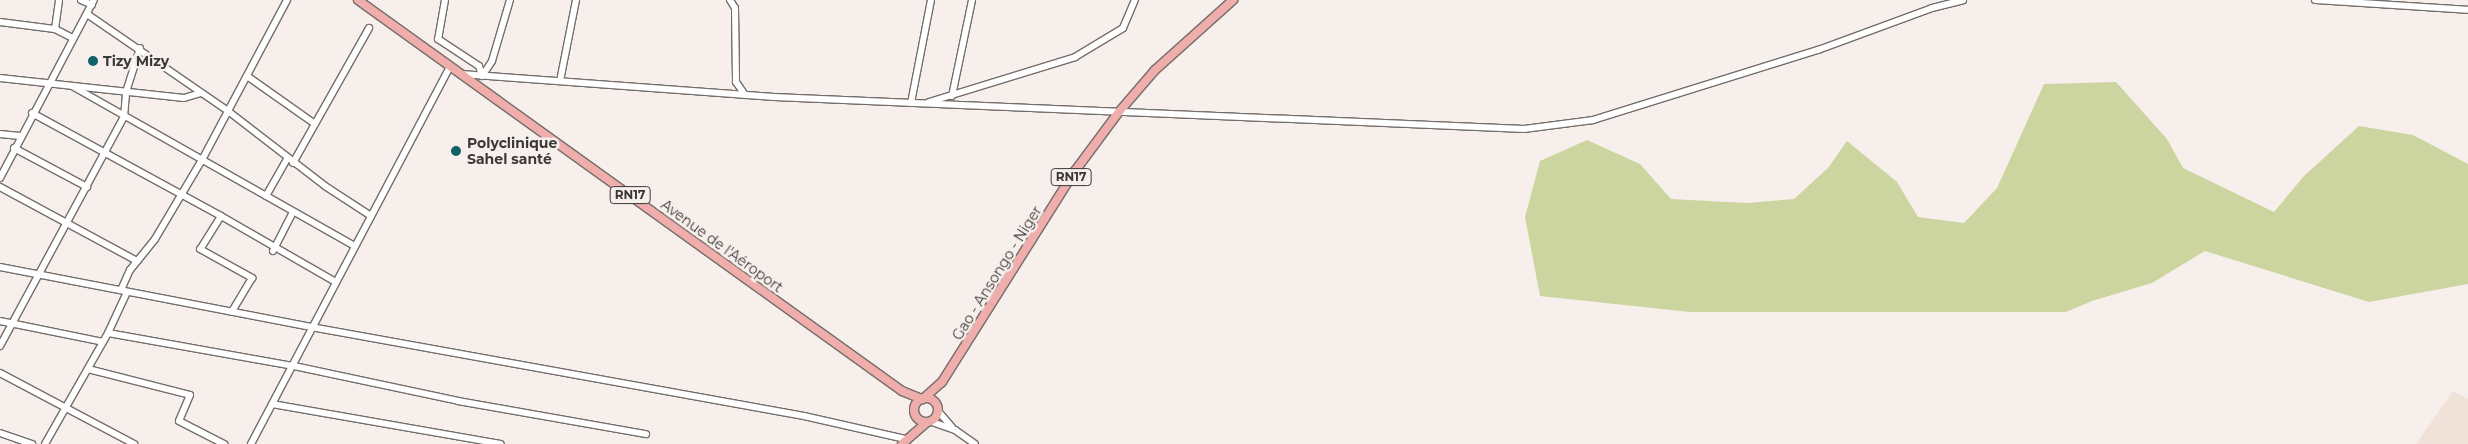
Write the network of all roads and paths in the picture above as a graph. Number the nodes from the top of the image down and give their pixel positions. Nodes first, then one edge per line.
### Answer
1 (59, 0) edge
2 (81, 0) edge
3 (287, 0) edge
4 (358, 0) edge
5 (445, 0) edge
6 (510, 0) edge
7 (576, 0) edge
8 (730, 0) edge
9 (931, 0) edge
10 (972, 0) edge
11 (1135, 0) edge
12 (1233, 0) edge
13 (1963, 0) edge
14 (2315, 0) edge
15 (93, 3) edge
16 (2468, 10) edge
17 (87, 14) junction
18 (0, 22) edge
19 (369, 28) dead end
20 (55, 30) junction
21 (74, 38) junction
22 (140, 48) junction
23 (450, 66) junction
24 (461, 74) junction
25 (247, 76) junction
26 (482, 76) junction
27 (0, 78) edge
28 (560, 81) junction
29 (49, 83) junction
30 (72, 86) junction
31 (126, 92) junction
32 (200, 93) junction
33 (745, 95) junction
34 (952, 96) junction
35 (911, 103) junction
36 (922, 104) junction
37 (228, 111) junction
38 (32, 113) junction
39 (1118, 113) junction
40 (124, 117) junction
41 (315, 124) junction
42 (0, 134) edge
43 (20, 136) junction
44 (14, 148) junction
45 (105, 153) junction
46 (202, 160) junction
47 (290, 161) junction
48 (0, 178) edge
49 (0, 187) edge
50 (86, 188) junction
51 (181, 194) junction
52 (266, 196) junction
53 (293, 212) junction
54 (221, 216) junction
55 (371, 216) junction
56 (66, 224) junction
57 (355, 246) junction
58 (273, 250) junction
59 (137, 261) junction
60 (0, 267) edge
61 (38, 274) junction
62 (336, 282) junction
63 (124, 291) junction
64 (232, 311) junction
65 (0, 320) edge
66 (12, 323) junction
67 (311, 327) junction
68 (108, 334) junction
69 (103, 342) junction
70 (0, 346) edge
71 (294, 366) junction
72 (88, 369) junction
73 (0, 373) edge
74 (942, 382) junction
75 (902, 390) junction
76 (923, 398) junction
77 (272, 404) junction
78 (65, 408) junction
79 (937, 408) junction
80 (914, 412) junction
81 (928, 421) junction
82 (955, 430) junction
83 (0, 433) edge
84 (646, 434) dead end
85 (906, 440) edge
86 (32, 444) edge
87 (46, 444) edge
88 (134, 444) edge
89 (224, 444) edge
90 (251, 444) edge
91 (501, 444) edge
92 (975, 444) edge

1 - 20 street
2 - 15 street
3 - 25 street
4 - 23 main road, Avenue de l'Aéroport / RN17
5 - 26 street
6 - 26 street
7 - 28 street
8 - 33 street
9 - 35 street
10 - 34 street
11 - 34 street
12 - 39 main road, Gao - Ansongo - Niger / RN17
13 - 39 street
14 - 16 street
15 - 17 street
17 - 21 street
17 - 22 street
18 - 20 street
19 - 41 street
20 - 21 street
21 - 29 street
22 - 31 street
22 - 32 street
23 - 24 main road, Avenue de l'Aéroport / RN17
23 - 55 street
24 - 26 street
24 - 75 main road, Avenue de l'Aéroport / RN17
25 - 37 street
25 - 41 street
26 - 28 street
27 - 29 street
28 - 33 street
29 - 30 street
29 - 38 street
30 - 31 street
30 - 40 street
31 - 32 street
31 - 40 street
32 - 37 street
33 - 35 street
34 - 36 street
35 - 36 street
36 - 39 street
37 - 46 street
37 - 47 street
38 - 43 street
38 - 45 street
39 - 74 main road, Gao - Ansongo - Niger / RN17
40 - 45 street
40 - 46 street
41 - 47 street
42 - 43 street
43 - 44 street
44 - 48 street
44 - 50 street
45 - 50 street
45 - 51 street
46 - 51 street
46 - 52 street
47 - 52 street
47 - 55 street
49 - 56 street
50 - 56 street
51 - 54 street
51 - 59 street
52 - 53 street
53 - 57 street
53 - 58 street
54 - 58 street
54 - 64 street
55 - 57 street
56 - 59 street
56 - 61 street
57 - 62 street
58 - 62 street
59 - 63 street
60 - 61 street
61 - 63 street
61 - 66 street
62 - 67 street
63 - 64 street
63 - 68 street
64 - 67 street
65 - 66 street
66 - 69 street
66 - 70 street
67 - 71 street
67 - 85 street
68 - 69 street
68 - 71 street
69 - 72 street
71 - 77 street
71 - 84 street
72 - 78 street
72 - 89 street
73 - 78 street
74 - 76 main road, RN17
74 - 79 main road, RN17
75 - 76 main road, RN17
75 - 80 main road, RN17
76 - 79 main road
76 - 80 main road
77 - 90 street
77 - 91 street
78 - 87 street
78 - 88 street
79 - 81 main road
79 - 82 street
80 - 81 main road
80 - 85 main road
81 - 82 street
81 - 85 main road
82 - 92 street
83 - 86 street

